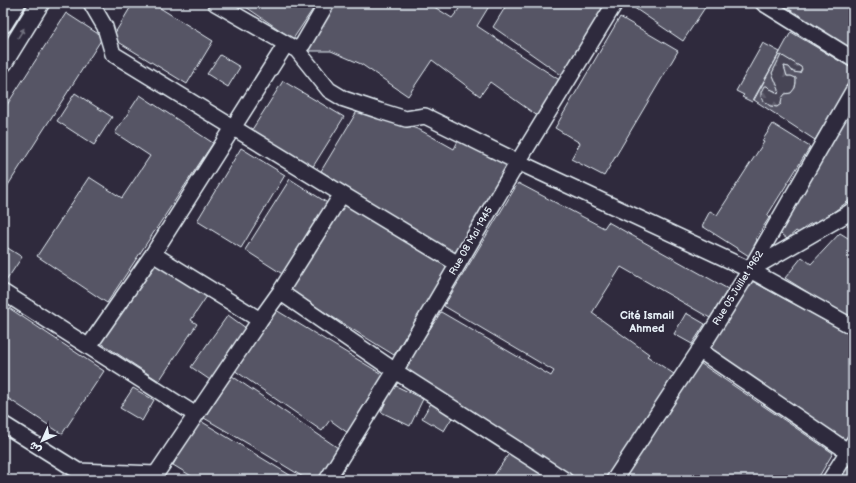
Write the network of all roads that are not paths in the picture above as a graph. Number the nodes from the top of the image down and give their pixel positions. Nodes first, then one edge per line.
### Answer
1 (16, 3) edge
2 (40, 3) edge
3 (91, 3) edge
4 (215, 3) edge
5 (327, 3) edge
6 (615, 3) edge
7 (762, 3) edge
8 (3, 24) edge
9 (291, 47) junction
10 (853, 59) edge
11 (3, 63) edge
12 (853, 91) edge
13 (233, 128) junction
14 (518, 162) junction
15 (342, 194) junction
16 (853, 210) edge
17 (153, 254) junction
18 (458, 264) junction
19 (750, 270) junction
20 (3, 292) edge
21 (280, 292) junction
22 (260, 320) junction
23 (853, 327) edge
24 (89, 346) junction
25 (699, 350) junction
26 (395, 371) junction
27 (196, 415) junction
28 (3, 424) edge
29 (851, 450) edge
30 (327, 480) edge
31 (565, 480) edge
32 (614, 480) edge
33 (830, 480) edge

1 - 8 street
11 -> 2 street
3 - 13 street
4 - 9 street
5 - 9 street
6 - 14 street, Rue 08 Mai 1945
7 - 10 street
9 - 13 street
9 - 14 street
12 - 19 street, Rue 05 Juillet 1962
13 - 15 street
13 - 17 street
14 - 18 street, Rue 08 Mai 1945
14 - 19 street
15 - 18 street
15 - 21 street
16 - 19 street
17 - 22 street
17 - 24 street
18 - 26 street, Rue 08 Mai 1945
19 - 23 street
19 - 25 street, Rue 05 Juillet 1962
20 - 24 street
21 - 22 street
21 - 26 street
22 - 27 street
24 - 27 street
25 - 29 street
25 - 32 street, Rue 05 Juillet 1962
26 - 30 street, Rue 08 Mai 1945
26 - 31 street
27 - 28 street
29 - 33 street

